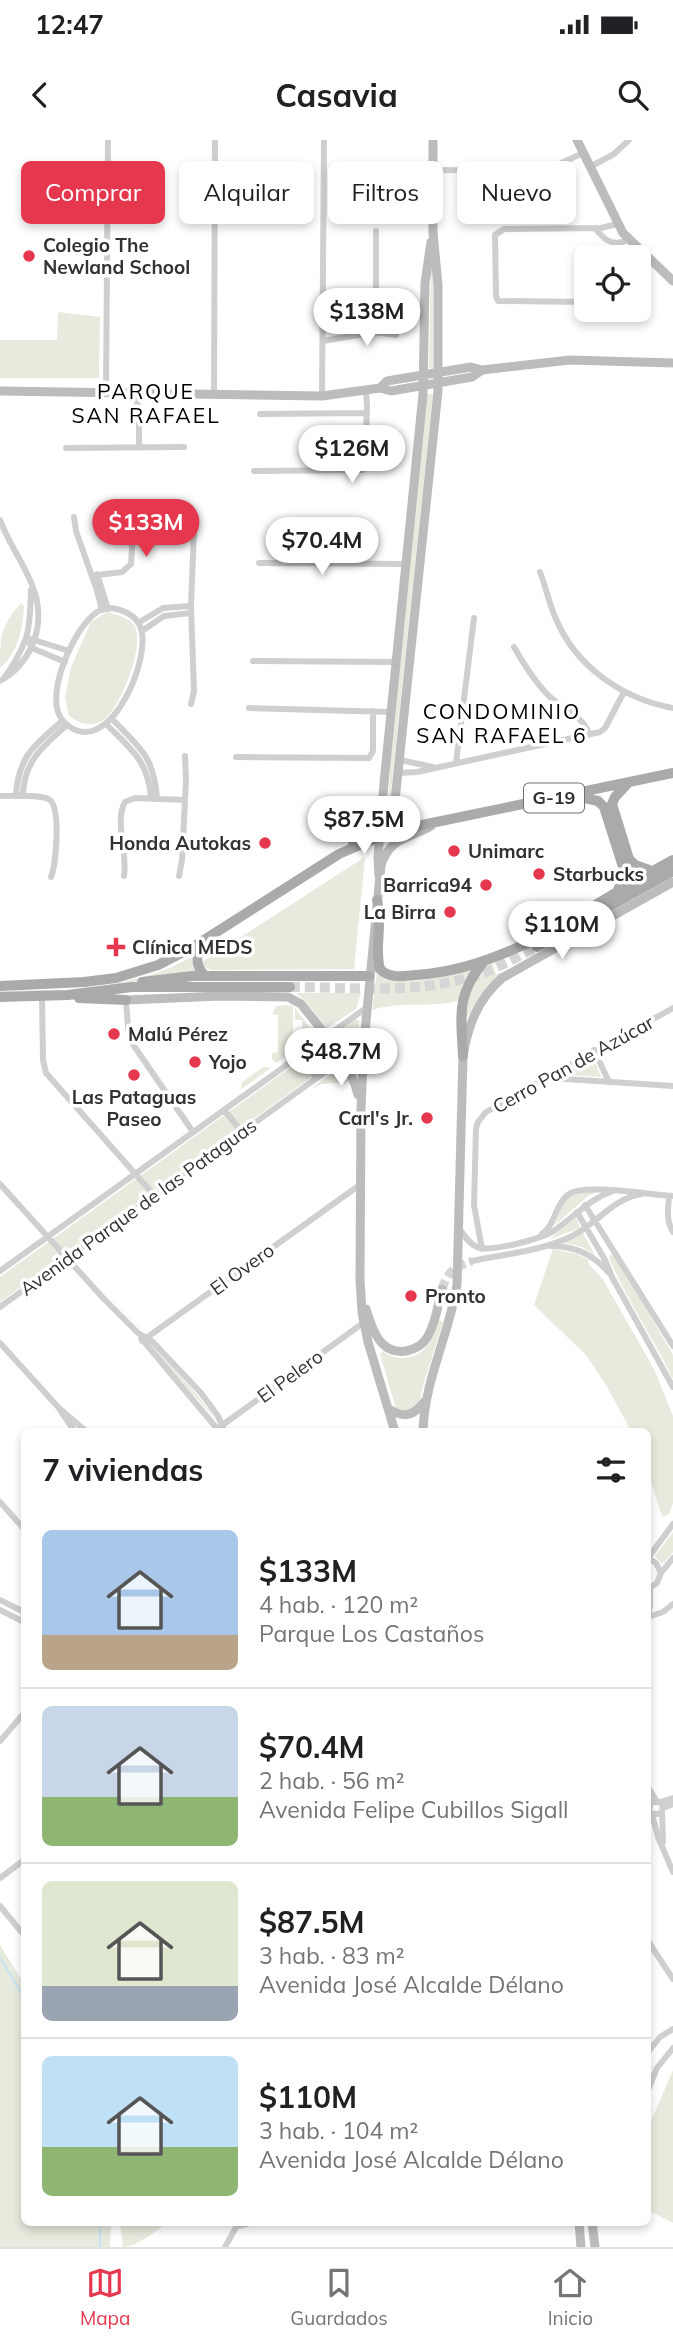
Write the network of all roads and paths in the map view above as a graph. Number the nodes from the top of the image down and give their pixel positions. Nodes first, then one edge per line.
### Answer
1 (108, 140) edge
2 (215, 140) edge
3 (324, 140) edge
4 (433, 140) edge
5 (577, 140) edge
6 (629, 140) edge
7 (583, 153) junction
8 (433, 161) edge
9 (590, 167) junction
10 (443, 170) edge
11 (433, 224) edge
12 (617, 224) junction
13 (595, 228) junction
14 (376, 231) dead end
15 (433, 233) junction
16 (628, 240) junction
17 (673, 281) edge
18 (574, 302) edge
19 (376, 332) junction
20 (396, 335) dead end
21 (323, 341) junction
22 (673, 363) edge
23 (438, 378) junction
24 (424, 380) junction
25 (0, 391) edge
26 (366, 391) junction
27 (106, 392) junction
28 (134, 393) junction
29 (149, 393) junction
30 (214, 395) junction
31 (322, 396) junction
32 (139, 409) junction
33 (367, 413) junction
34 (260, 414) dead end
35 (418, 445) junction
36 (139, 447) junction
37 (184, 447) dead end
38 (66, 448) dead end
39 (254, 471) dead end
40 (429, 478) junction
41 (74, 517) dead end
42 (130, 517) dead end
43 (191, 517) dead end
44 (0, 520) edge
45 (259, 563) dead end
46 (406, 564) junction
47 (88, 566) junction
48 (540, 572) dead end
49 (113, 574) junction
50 (98, 575) junction
51 (99, 585) junction
52 (105, 609) junction
53 (191, 609) junction
54 (474, 618) dead end
55 (138, 623) junction
56 (142, 631) junction
57 (31, 639) junction
58 (514, 647) dead end
59 (32, 648) junction
60 (69, 652) junction
61 (253, 661) dead end
62 (65, 662) junction
63 (396, 662) junction
64 (1, 680) edge
65 (624, 692) junction
66 (191, 704) dead end
67 (250, 708) dead end
68 (673, 708) edge
69 (373, 711) junction
70 (391, 712) junction
71 (109, 722) junction
72 (65, 723) junction
73 (589, 734) junction
74 (387, 755) junction
75 (185, 756) dead end
76 (236, 757) dead end
77 (400, 760) junction
78 (456, 763) junction
79 (435, 767) junction
80 (398, 773) junction
81 (673, 773) edge
82 (628, 783) junction
83 (572, 795) junction
84 (0, 796) edge
85 (19, 796) junction
86 (154, 797) junction
87 (184, 800) junction
88 (382, 809) junction
89 (435, 823) junction
90 (401, 829) junction
91 (380, 835) junction
92 (339, 854) junction
93 (673, 860) edge
94 (652, 871) junction
95 (673, 871) edge
96 (124, 876) dead end
97 (179, 876) dead end
98 (379, 876) junction
99 (51, 877) dead end
100 (673, 882) edge
101 (618, 890) junction
102 (377, 900) junction
103 (205, 939) junction
104 (537, 947) tunnel mouth
105 (484, 961) junction
106 (205, 976) junction
107 (369, 976) junction
108 (0, 986) edge
109 (132, 987) junction
110 (290, 987) tunnel mouth
111 (68, 995) junction
112 (42, 996) junction
113 (0, 997) edge
114 (126, 1000) junction
115 (366, 1008) junction
116 (673, 1008) edge
117 (326, 1037) junction
118 (594, 1050) junction
119 (300, 1055) junction
120 (463, 1056) junction
121 (344, 1059) junction
122 (317, 1078) junction
123 (548, 1078) junction
124 (609, 1082) junction
125 (673, 1086) edge
126 (361, 1107) junction
127 (224, 1110) junction
128 (193, 1132) junction
129 (242, 1132) junction
130 (136, 1173) junction
131 (0, 1184) edge
132 (360, 1184) junction
133 (613, 1191) junction
134 (642, 1194) junction
135 (154, 1195) junction
136 (671, 1196) edge
137 (342, 1198) junction
138 (360, 1204) junction
139 (585, 1205) junction
140 (577, 1212) junction
141 (595, 1221) junction
142 (586, 1227) junction
143 (459, 1228) junction
144 (673, 1233) edge
145 (48, 1236) junction
146 (535, 1239) junction
147 (542, 1247) junction
148 (482, 1249) junction
149 (68, 1258) junction
150 (472, 1261) tunnel mouth
151 (0, 1271) edge
152 (612, 1277) junction
153 (442, 1289) tunnel mouth
154 (360, 1291) junction
155 (0, 1307) edge
156 (363, 1323) junction
157 (144, 1339) junction
158 (0, 1343) edge
159 (673, 1346) edge
160 (673, 1387) edge
161 (426, 1399) junction
162 (387, 1407) junction
163 (59, 1408) junction
164 (72, 1428) edge
165 (82, 1428) edge
166 (220, 1428) edge
167 (222, 1428) edge
168 (394, 1428) edge
169 (423, 1428) edge
170 (0, 1502) edge
171 (673, 1524) edge
172 (21, 1526) edge
173 (651, 1554) edge
174 (673, 1558) edge
175 (651, 1560) edge
176 (660, 1573) junction
177 (651, 1588) edge
178 (0, 1600) edge
179 (673, 1604) edge
180 (0, 1610) edge
181 (21, 1610) edge
182 (651, 1616) edge
183 (21, 1620) edge
184 (21, 1716) edge
185 (0, 1741) edge
186 (651, 1792) edge
187 (673, 1798) edge
188 (651, 1804) edge
189 (673, 1804) edge
190 (660, 1805) junction
191 (651, 1812) edge
192 (651, 1816) edge
193 (663, 1848) junction
194 (21, 1862) edge
195 (673, 1872) edge
196 (0, 1878) edge
197 (0, 1906) edge
198 (21, 1931) edge
199 (651, 1946) edge
200 (673, 1979) edge
201 (673, 2029) edge
202 (651, 2048) edge
203 (673, 2048) edge
204 (651, 2083) edge
205 (237, 2226) edge
206 (579, 2226) edge
207 (592, 2226) edge
208 (225, 2247) edge
209 (581, 2247) edge
210 (595, 2247) edge

1 - 27 street
2 - 30 street
3 - 21 street
4 - 8 main road
5 - 7 main road
6 - 9 street
7 - 9 main road
7 - 10 street
9 - 12 main road
11 - 15 main road
12 - 13 street
12 - 16 main road
13 - 16 street
13 - 18 street
14 - 19 street
15 - 23 main road
15 - 24 main road
16 - 17 main road
19 - 20 street
19 - 21 street
21 - 31 street
22 - 23 main road
23 - 24 main road
23 - 40 main road
24 - 26 main road
24 - 35 main road
25 - 27 main road
26 - 31 main road
26 - 33 street
27 - 28 main road
28 - 29 main road
28 - 32 street
29 - 30 main road
29 - 32 street
30 - 31 main road
32 - 36 street
33 - 34 street
33 - 39 street
35 - 40 main road
35 - 46 main road
36 - 37 street
36 - 38 street
40 - 77 main road
41 - 47 street
42 - 49 street
43 - 53 street
44 - 57 street
45 - 46 street
46 - 63 main road
47 - 50 street
47 - 51 street
48 - 65 street
49 - 50 street
49 - 51 street
50 - 51 street
51 - 52 street
52 - 55 street
52 - 60 street
53 - 55 street
53 - 56 street
53 - 66 street
54 - 78 street
55 - 56 street
56 - 71 street
57 - 59 street
57 - 60 street
57 - 64 street
58 - 73 street
59 - 62 street
59 - 64 street
60 - 62 street
61 - 63 street
62 - 72 street
63 - 70 main road
65 - 68 street
65 - 73 street
67 - 69 street
69 - 70 street
69 - 76 street
70 - 74 main road
71 - 72 street
71 - 86 street
72 - 85 street
73 - 78 street
74 - 80 main road
74 - 88 main road
75 - 87 street
77 - 79 street
77 - 80 main road
78 - 79 street
79 - 80 street
80 - 90 main road
81 - 82 main road, G-19
82 - 83 main road, G-19
82 - 94 main road
83 - 89 main road, G-19
83 - 101 main road
84 - 85 street
85 - 99 street
86 - 87 street
86 - 96 street
87 - 97 street
88 - 91 main road
88 - 92 main road
89 - 90 main road
89 - 98 main road, G-19
90 - 91 main road
91 - 92 main road
91 - 98 main road
92 - 103 main road
93 - 94 main road
94 - 101 main road
95 - 104 main road
98 - 102 main road, G-19
100 - 120 main road
101 - 105 main road
102 - 105 main road
102 - 107 main road, G-19
103 - 106 main road
103 - 108 main road
105 - 120 main road
106 - 107 main road
106 - 109 main road
107 - 115 main road, G-19
109 - 110 main road
109 - 111 main road
111 - 112 main road
111 - 114 main road
112 - 113 main road
112 - 130 street
114 - 117 main road
114 - 128 street
115 - 117 street, Avenida Parque de las Pataguas
115 - 126 main road, G-19
116 - 118 street, Cerro Pan de Azúcar
117 - 119 street, Avenida Parque de las Pataguas
117 - 121 main road
118 - 123 street, Cerro Pan de Azúcar
118 - 124 street
119 - 122 street
119 - 127 street, Avenida Parque de las Pataguas
120 - 143 main road
121 - 122 street, Avenida Parque de las Pataguas
121 - 126 main road
122 - 129 street, Avenida Parque de las Pataguas
123 - 124 street
123 - 148 street, Cerro Pan de Azúcar
124 - 125 street
126 - 132 main road, G-19
127 - 128 street, Avenida Parque de las Pataguas
127 - 129 street
128 - 130 street, Avenida Parque de las Pataguas
129 - 135 street, Avenida Parque de las Pataguas
130 - 135 street
130 - 145 street, Avenida Parque de las Pataguas
131 - 145 street
132 - 137 street, El Overo
132 - 138 main road, G-19
133 - 134 street
133 - 139 street
133 - 146 street
134 - 136 street
134 - 141 street
135 - 149 street, Avenida Parque de las Pataguas
136 - 144 street
137 - 138 street
137 - 157 street, El Overo
138 - 154 main road, G-19
139 - 140 street
139 - 141 street
140 - 142 street
140 - 146 street
141 - 142 street
141 - 159 street
142 - 147 street
142 - 152 street
143 - 148 street
143 - 161 main road
145 - 149 street
145 - 151 street, Avenida Parque de las Pataguas
146 - 148 street
147 - 150 street
147 - 152 street
149 - 155 street, Avenida Parque de las Pataguas
149 - 157 street
152 - 160 street
153 - 154 main road
154 - 156 main road, G-19
156 - 162 main road, G-19
156 - 167 street, El Pelero
157 - 166 street
158 - 163 street
161 - 162 main road
161 - 169 main road
162 - 168 main road, G-19
163 - 164 street
163 - 165 street
170 - 172 street
171 - 173 street
174 - 176 street
175 - 176 street
176 - 177 street
178 - 181 street
179 - 182 street
180 - 183 street
184 - 185 street
186 - 190 street
187 - 190 street
188 - 190 street
189 - 190 street
190 - 191 street
190 - 193 street
192 - 193 street
193 - 195 street
194 - 196 street
197 - 198 street
199 - 200 street
201 - 202 street
203 - 204 street
205 - 208 street
206 - 209 main road
207 - 210 main road

